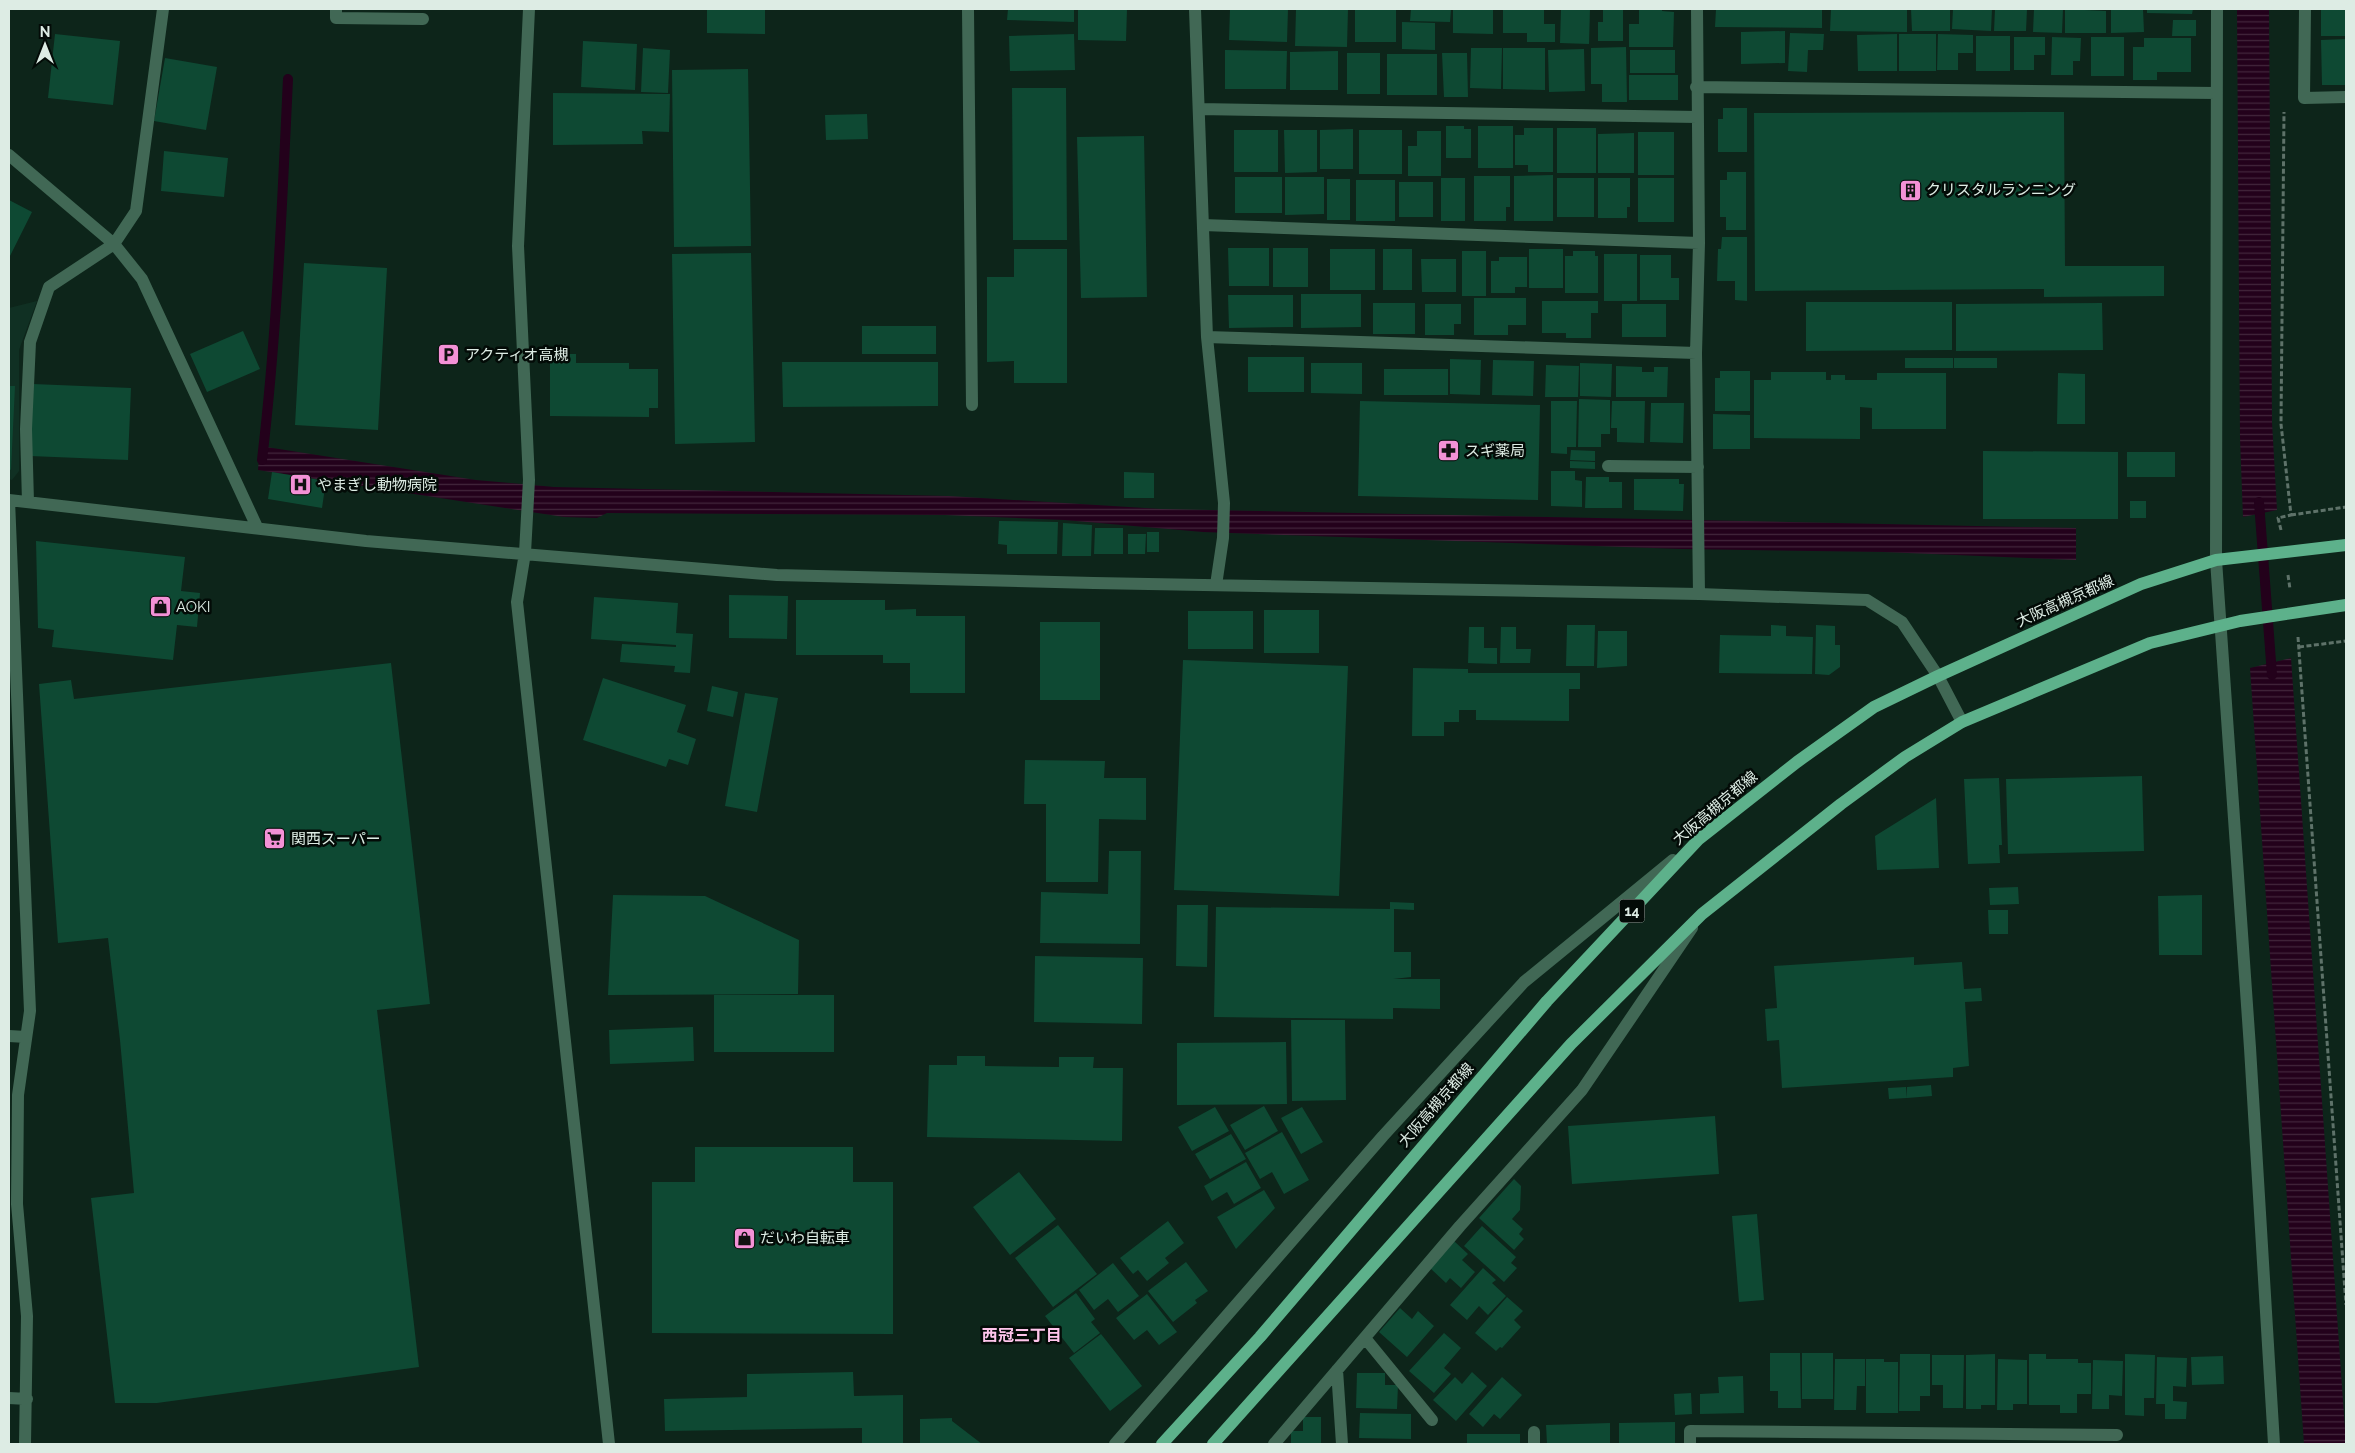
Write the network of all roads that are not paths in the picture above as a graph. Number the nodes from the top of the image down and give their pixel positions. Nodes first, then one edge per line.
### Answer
1 (163, 9) edge
2 (336, 9) edge
3 (529, 9) edge
4 (968, 9) edge
5 (1195, 9) edge
6 (1697, 9) edge
7 (2218, 9) edge
8 (2305, 9) edge
9 (423, 19) dead end
10 (1696, 87) junction
11 (2216, 93) junction
12 (2346, 97) edge
13 (1199, 109) junction
14 (1697, 117) junction
15 (9, 155) edge
16 (1203, 225) junction
17 (1699, 242) junction
18 (114, 244) junction
19 (1207, 336) junction
20 (1696, 353) junction
21 (972, 405) dead end
22 (1608, 466) dead end
23 (1698, 467) junction
24 (9, 500) edge
25 (28, 502) junction
26 (257, 527) junction
27 (2346, 545) edge
28 (525, 553) junction
29 (2216, 560) junction
30 (1216, 585) junction
31 (1699, 594) junction
32 (2346, 605) edge
33 (2221, 626) junction
34 (1938, 676) junction
35 (1962, 722) junction
36 (1700, 839) junction
37 (1702, 914) junction
38 (9, 1036) edge
39 (26, 1037) junction
40 (1365, 1338) junction
41 (1338, 1370) junction
42 (9, 1398) edge
43 (27, 1399) junction
44 (1432, 1420) dead end
45 (2117, 1435) dead end
46 (25, 1444) edge
47 (609, 1444) edge
48 (1114, 1444) edge
49 (1162, 1444) edge
50 (1213, 1444) edge
51 (1274, 1444) edge
52 (1342, 1444) edge
53 (1690, 1444) edge
54 (2274, 1444) edge

1 - 18 street
2 - 9 street
3 - 28 street
4 - 21 street
5 - 13 street
6 - 10 street
7 - 11 street
8 - 12 street
10 - 11 street
10 - 14 street
11 - 29 street
13 - 14 street
13 - 16 street
14 - 17 street
15 - 18 street
16 - 17 street
16 - 19 street
17 - 20 street
18 - 25 street
18 - 26 street
19 - 20 street
19 - 30 street
20 - 23 street
22 - 23 street
23 - 31 street
24 - 25 street
24 - 39 street
25 - 26 street
26 - 28 street
27 - 29 main road, 大阪高槻京都線 / 14
28 - 30 street
28 - 47 street
29 - 33 street
29 - 34 main road, 大阪高槻京都線 / 14
30 - 31 street
31 - 34 street
32 - 33 main road
33 - 35 main road
33 - 54 street
34 - 35 street
34 - 36 main road, 大阪高槻京都線 / 14
35 - 37 main road
36 - 48 street
36 - 49 main road, 大阪高槻京都線 / 14
37 - 40 street
37 - 50 main road
38 - 39 street
39 - 43 street
40 - 41 street
40 - 44 street
41 - 51 street
41 - 52 street
42 - 43 street
43 - 46 street
45 - 53 street

